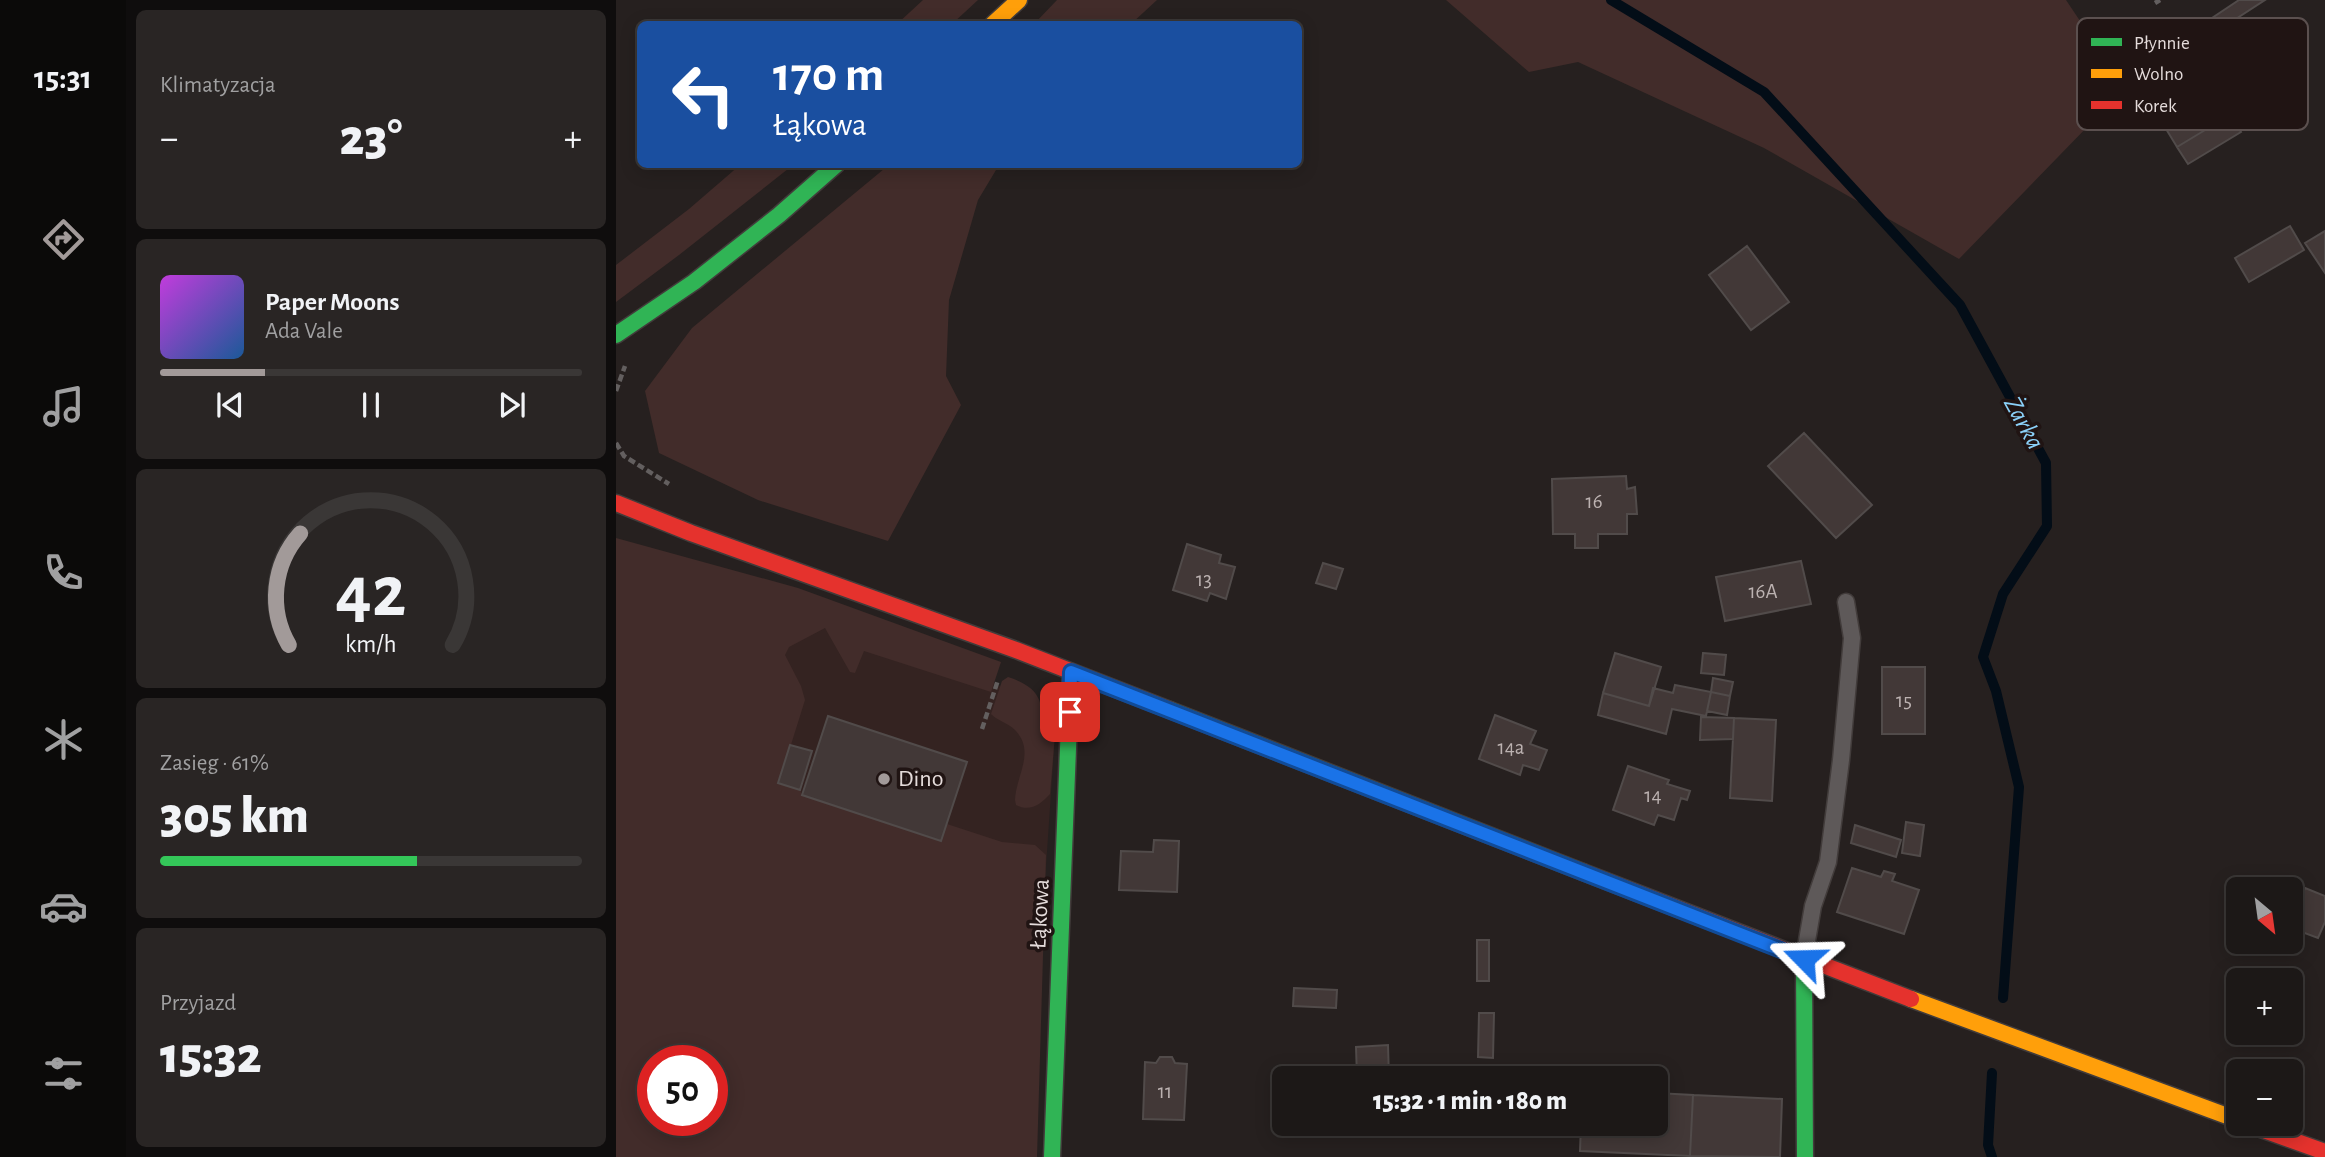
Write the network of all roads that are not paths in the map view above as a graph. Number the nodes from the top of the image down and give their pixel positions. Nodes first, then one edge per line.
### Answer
1 (1019, 0) edge
2 (996, 21) edge
3 (832, 168) edge
4 (616, 335) edge
5 (633, 492) dead end
6 (616, 503) edge
7 (691, 533) junction
8 (1846, 602) dead end
9 (1071, 672) junction
10 (1804, 959) junction
11 (2226, 1116) edge
12 (2280, 1136) edge
13 (2325, 1152) edge
14 (1052, 1157) edge
15 (1805, 1157) edge

1 - 2 main road
3 - 4 main road
5 - 7 main road
6 - 7 main road
7 - 9 main road
8 - 10 lane
9 - 10 main road
9 - 14 main road, Łąkowa
10 - 11 main road
10 - 15 main road
12 - 13 main road

